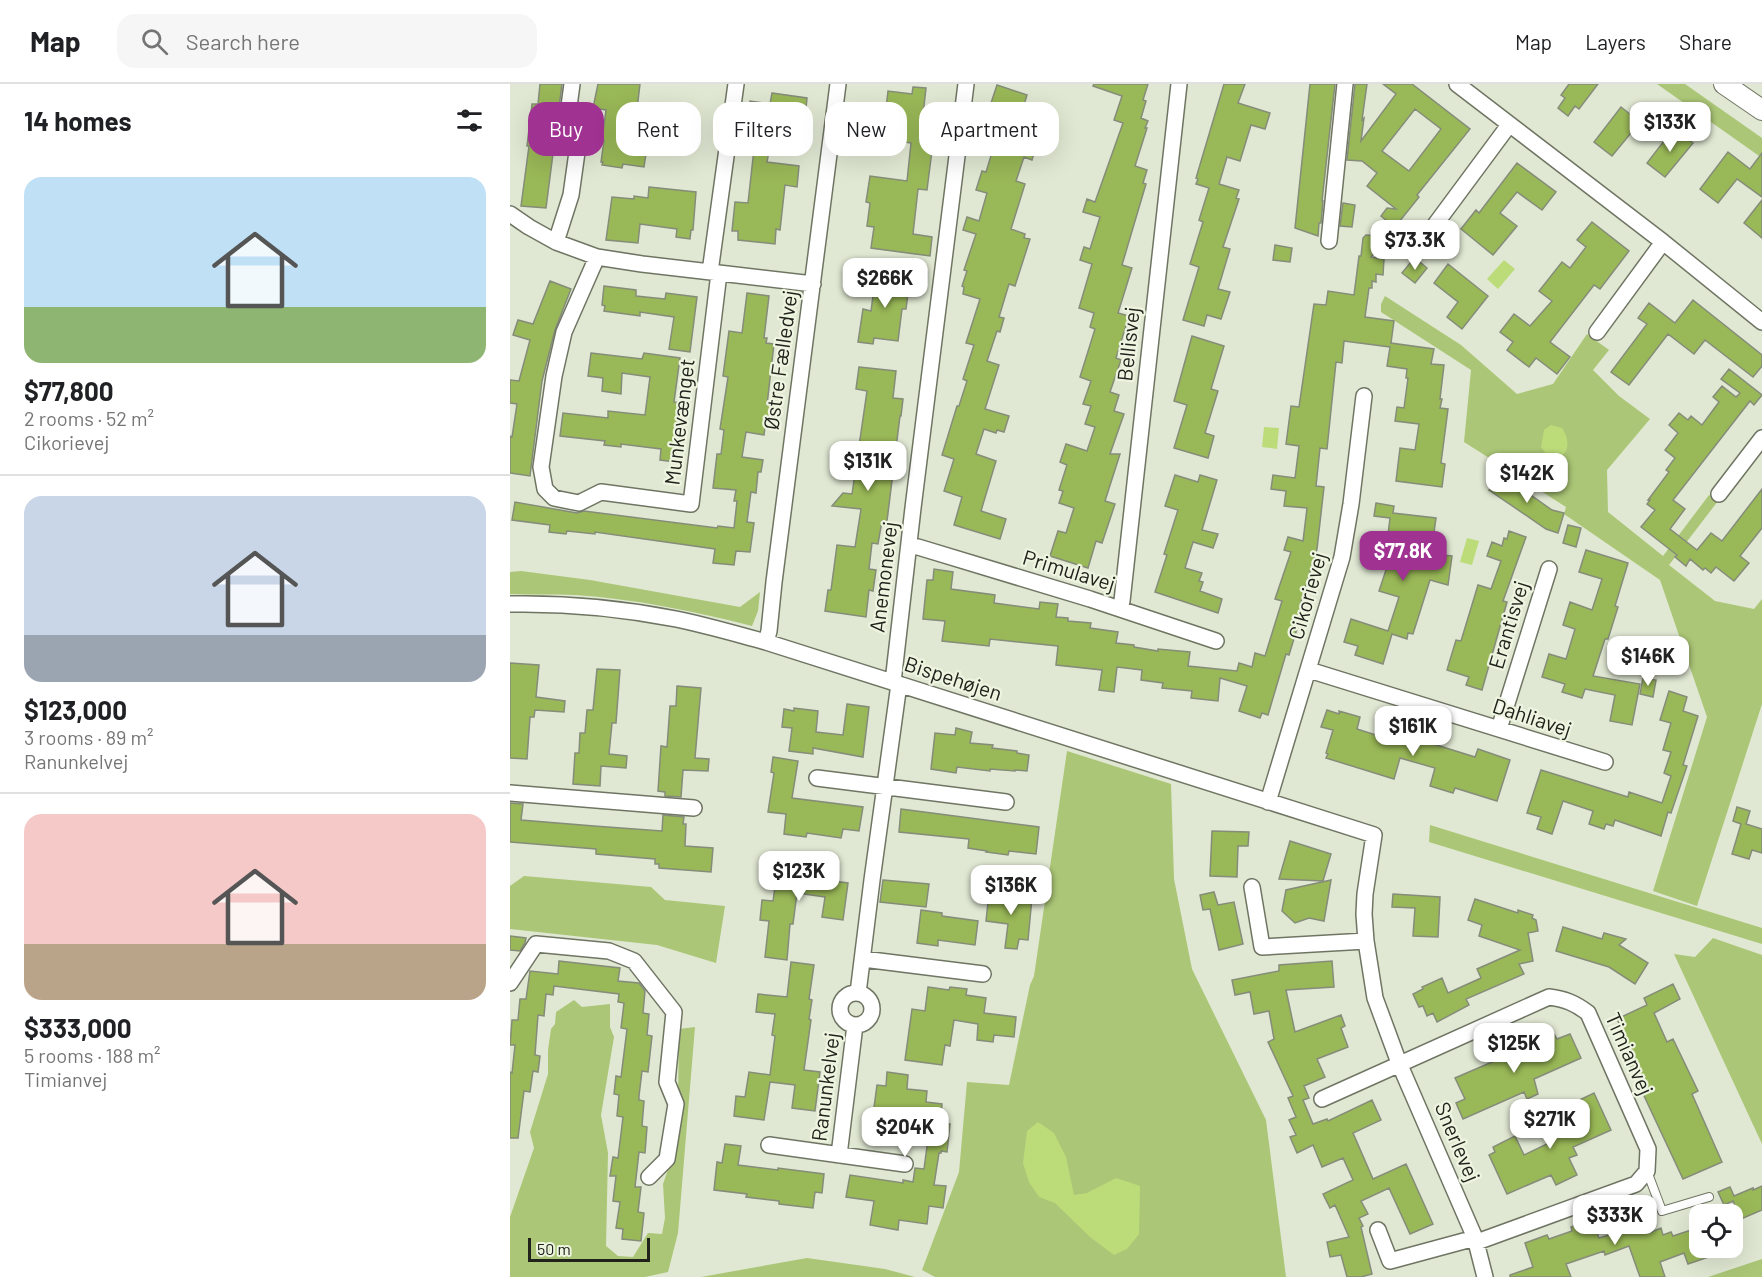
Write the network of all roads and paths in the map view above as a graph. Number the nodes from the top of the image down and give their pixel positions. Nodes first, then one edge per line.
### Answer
1 (572, 84) edge
2 (736, 84) edge
3 (838, 84) edge
4 (966, 84) edge
5 (1179, 84) edge
6 (1345, 84) edge
7 (1457, 84) edge
8 (1724, 84) edge
9 (1762, 110) edge
10 (1509, 125) junction
11 (510, 214) edge
12 (1329, 241) dead end
13 (556, 242) junction
14 (1663, 243) junction
15 (1420, 245) dead end
16 (597, 257) junction
17 (714, 273) junction
18 (813, 284) junction
19 (1762, 322) edge
20 (1597, 332) dead end
21 (1364, 396) dead end
22 (1762, 438) edge
23 (1719, 494) dead end
24 (909, 546) junction
25 (1549, 570) dead end
26 (510, 604) edge
27 (1120, 609) junction
28 (1216, 641) dead end
29 (766, 642) junction
30 (1309, 670) junction
31 (896, 683) junction
32 (1499, 729) junction
33 (1605, 762) dead end
34 (817, 778) dead end
35 (884, 786) junction
36 (510, 793) edge
37 (1006, 802) dead end
38 (1268, 802) junction
39 (694, 808) dead end
40 (1374, 835) joint
41 (1252, 887) dead end
42 (1366, 941) junction
43 (863, 959) junction
44 (982, 974) dead end
45 (510, 983) edge
46 (858, 993) junction
47 (855, 1025) junction
48 (1400, 1063) junction
49 (1322, 1099) dead end
50 (769, 1145) dead end
51 (839, 1155) junction
52 (905, 1164) dead end
53 (1647, 1171) junction
54 (649, 1177) dead end
55 (1709, 1197) dead end
56 (1378, 1230) dead end
57 (1476, 1240) junction
58 (1485, 1277) edge

1 - 13 street
2 - 17 street, Munkevænget
3 - 18 street, Østre Fælledvej
4 - 24 street, Anemonevej
5 - 27 street, Bellisvej
6 - 12 street
7 - 10 street
8 - 9 street
10 - 14 street
10 - 15 street
11 - 13 street
13 - 16 street
14 - 19 street
14 - 20 street
16 - 17 street
16 - 17 street, Munkevænget
17 - 18 street
18 - 29 street, Østre Fælledvej
21 - 30 street, Cikorievej
22 - 23 street
24 - 27 street, Primulavej
24 - 31 street, Anemonevej
25 - 32 street, Erantisvej
26 - 29 street, Bispehøjen
27 - 28 street, Primulavej
29 - 31 street, Bispehøjen
30 - 32 street, Dahliavej
30 - 38 street, Cikorievej
31 - 35 street
31 - 38 street, Bispehøjen
32 - 33 street, Dahliavej
34 - 35 street
35 - 37 street
35 - 43 street
36 - 39 street
38 - 40 street, Bispehøjen
40 - 42 street, Snerlevej
41 - 42 street
42 - 48 street, Snerlevej
43 - 44 street
43 - 46 street
45 - 54 street
46 - 47 street, Ranunkelvej
46 - 47 street, Ranunkelvej
47 - 51 street, Ranunkelvej
48 - 49 street
48 - 53 street, Timianvej
48 - 57 street, Snerlevej
50 - 51 street, Ranunkelvej
51 - 52 street, Ranunkelvej
53 - 55 lane, Timianvej
53 - 57 street
56 - 57 street
57 - 58 street, Snerlevej

